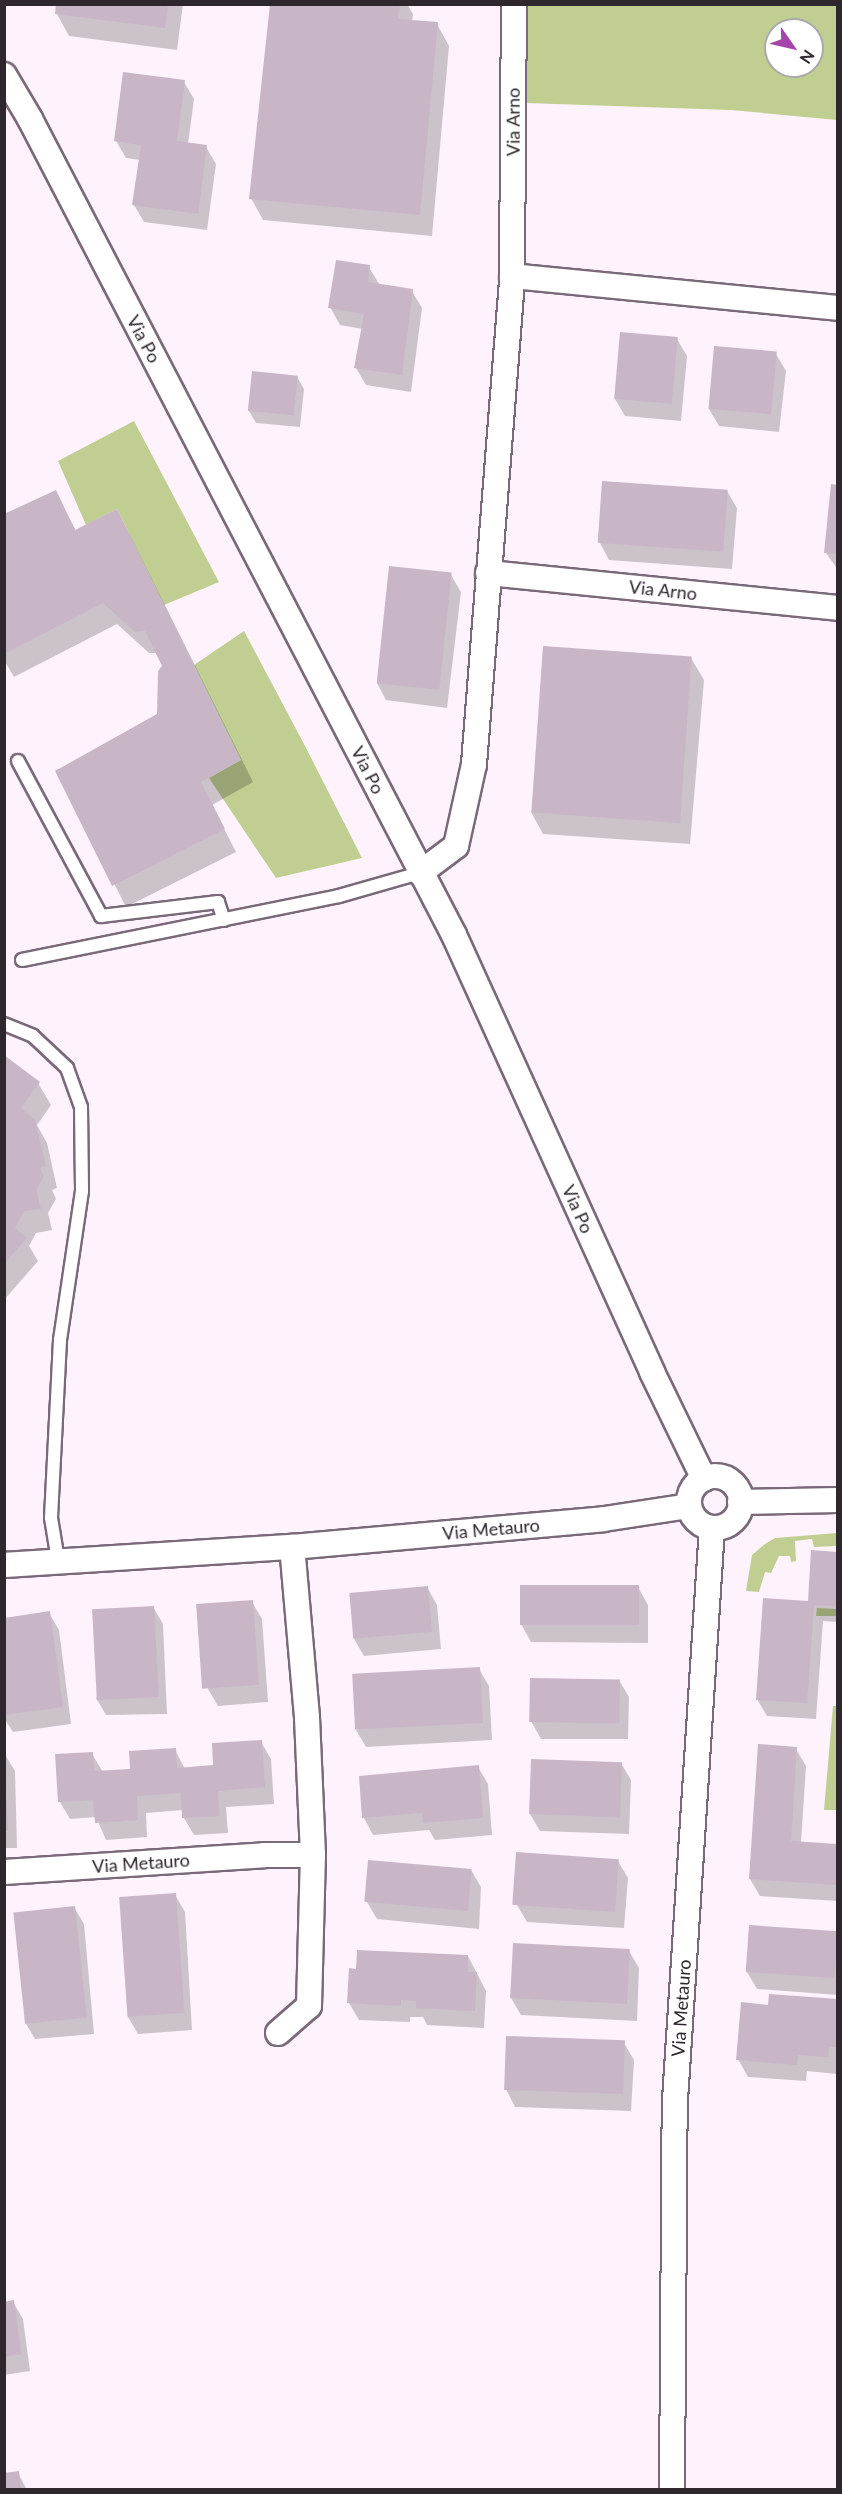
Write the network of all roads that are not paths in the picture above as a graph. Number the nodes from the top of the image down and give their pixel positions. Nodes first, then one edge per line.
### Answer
1 (514, 4) edge
2 (4, 75) edge
3 (513, 276) junction
4 (837, 308) edge
5 (488, 573) junction
6 (837, 608) edge
7 (18, 760) dead end
8 (420, 873) junction
9 (224, 920) junction
10 (22, 960) dead end
11 (4, 1024) edge
12 (704, 1479) junction
13 (837, 1500) edge
14 (740, 1502) junction
15 (689, 1506) junction
16 (712, 1528) junction
17 (292, 1547) junction
18 (58, 1560) junction
19 (4, 1565) edge
20 (313, 1855) junction
21 (4, 1872) edge
22 (278, 2033) dead end
23 (672, 2490) edge

1 - 3 street, Via Arno
2 - 8 street, Via Po
3 - 4 street
3 - 5 street, Via Arno
5 - 6 street, Via Arno
5 - 8 street, Via Arno
7 - 9 lane
8 - 9 lane
8 - 12 street, Via Po
9 - 10 lane
11 - 18 lane
12 - 14 street
12 - 15 street
13 - 14 street
14 - 16 street
15 - 16 street
15 - 17 street, Via Metauro
16 - 23 street, Via Metauro
17 - 18 street, Via Metauro
17 - 20 street
18 - 19 street, Via Metauro
20 - 21 street, Via Metauro
20 - 22 street

